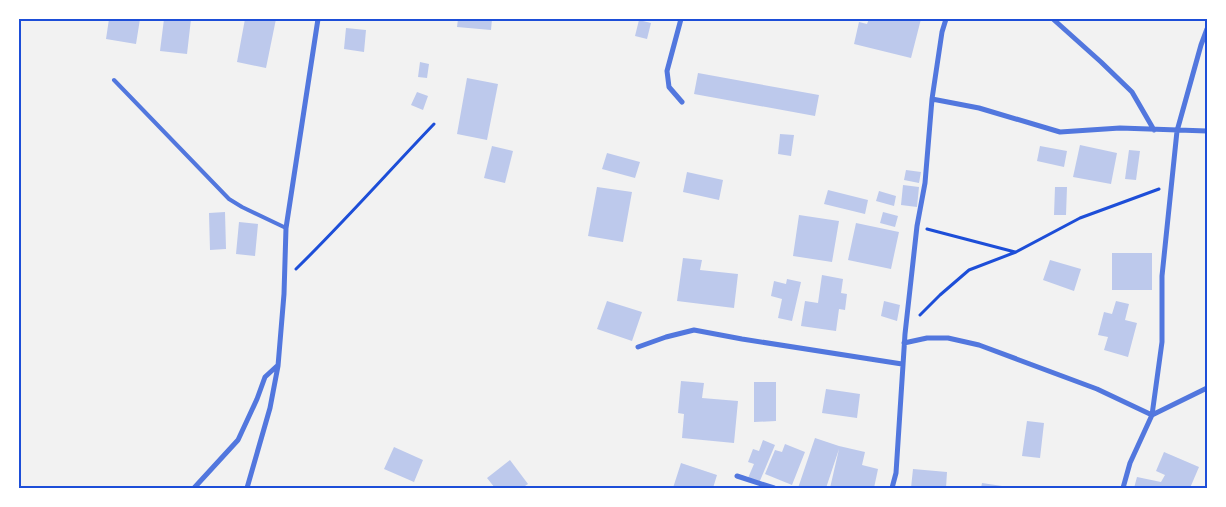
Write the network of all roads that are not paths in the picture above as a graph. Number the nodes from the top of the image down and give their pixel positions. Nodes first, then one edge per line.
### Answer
1 (318, 19) edge
2 (681, 19) edge
3 (946, 19) edge
4 (1053, 19) edge
5 (1207, 29) edge
6 (114, 80) dead end
7 (932, 99) junction
8 (682, 102) dead end
9 (1154, 130) junction
10 (1177, 131) junction
11 (1207, 131) edge
12 (286, 228) junction
13 (904, 343) junction
14 (638, 347) dead end
15 (902, 364) junction
16 (278, 366) junction
17 (1207, 388) edge
18 (1152, 415) junction
19 (737, 476) dead end
20 (194, 488) edge
21 (247, 488) edge
22 (774, 488) edge
23 (892, 488) edge
24 (1122, 488) edge

1 - 12 street
2 - 8 street
3 - 7 street
4 - 9 street
5 - 10 street
6 - 12 lane
7 - 9 street
7 - 13 street
9 - 10 street
10 - 11 street
10 - 18 street
12 - 16 street
13 - 15 street
13 - 18 street
14 - 15 street
15 - 23 street
16 - 20 street
16 - 21 street
17 - 18 street
18 - 24 street
19 - 22 street

